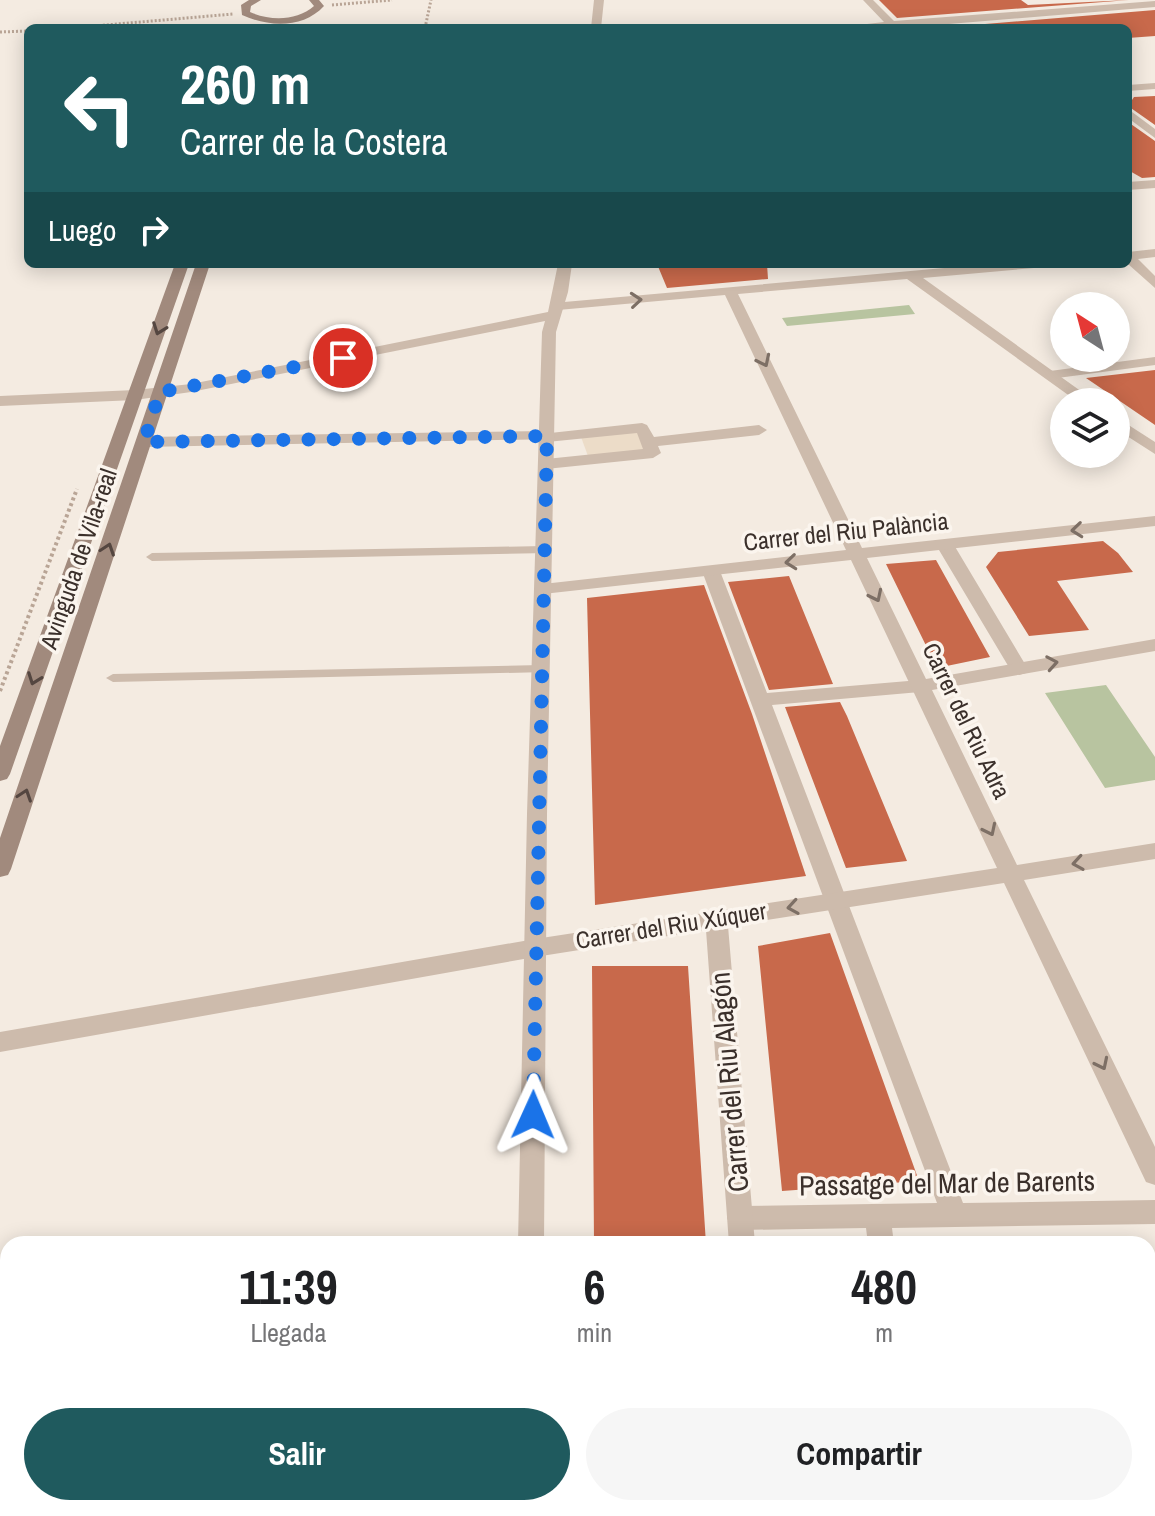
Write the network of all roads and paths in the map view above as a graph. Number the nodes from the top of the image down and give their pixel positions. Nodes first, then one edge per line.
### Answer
1 (256, 0) edge
2 (392, 0) edge
3 (431, 0) edge
4 (599, 0) edge
5 (868, 0) edge
6 (996, 0) edge
7 (1034, 0) edge
8 (316, 3) edge
9 (1126, 3) edge
10 (1155, 4) edge
11 (1049, 12) junction
12 (245, 13) junction
13 (1014, 15) junction
14 (295, 19) junction
15 (1059, 20) dead end
16 (117, 24) edge
17 (264, 24) edge
18 (288, 24) edge
19 (426, 24) edge
20 (596, 24) edge
21 (892, 24) edge
22 (916, 24) edge
23 (1024, 24) edge
24 (24, 31) edge
25 (0, 32) edge
26 (1132, 115) edge
27 (1155, 135) edge
28 (1155, 184) edge
29 (1132, 185) edge
30 (1155, 253) edge
31 (1132, 256) edge
32 (1132, 260) edge
33 (181, 268) edge
34 (202, 268) edge
35 (564, 268) edge
36 (989, 268) edge
37 (910, 275) junction
38 (1155, 284) edge
39 (730, 291) junction
40 (556, 311) junction
41 (1155, 361) edge
42 (1050, 375) junction
43 (1068, 388) edge
44 (160, 392) junction
45 (135, 395) junction
46 (0, 401) edge
47 (759, 430) dead end
48 (1130, 432) edge
49 (547, 436) junction
50 (144, 442) junction
51 (648, 442) junction
52 (1155, 449) edge
53 (546, 464) junction
54 (1155, 521) edge
55 (945, 545) junction
56 (544, 550) junction
57 (857, 554) junction
58 (152, 557) dead end
59 (711, 571) junction
60 (543, 589) junction
61 (1155, 645) edge
62 (541, 669) junction
63 (1019, 669) junction
64 (113, 678) dead end
65 (920, 686) junction
66 (760, 700) junction
67 (0, 774) edge
68 (1155, 851) edge
69 (0, 869) edge
70 (1011, 873) junction
71 (836, 901) junction
72 (716, 919) junction
73 (535, 948) junction
74 (0, 1042) edge
75 (1155, 1174) edge
76 (1155, 1212) edge
77 (955, 1215) junction
78 (877, 1216) junction
79 (741, 1231) edge
80 (531, 1236) edge
81 (880, 1236) edge

1 - 12 main road
2 - 8 path
3 - 19 path
4 - 20 street
5 - 21 street
6 - 13 street
7 - 11 street
8 - 14 main road
9 - 10 street
9 - 11 street
11 - 13 street
11 - 15 street
12 - 16 path
12 - 17 main road
13 - 22 street
13 - 23 street
14 - 17 main road
14 - 18 main road
24 - 25 path
26 - 27 street
28 - 29 street
30 - 31 street
32 - 38 street
33 -> 45 main road, Avinguda de Vila-real
34 - 44 main road, Avinguda de Vila-real
35 - 40 street
36 - 37 street
37 - 39 street
37 - 42 street
40 -> 39 street
39 -> 57 street, Carrer del Riu Adra
40 - 44 street
40 - 49 street
41 - 42 street
42 - 43 street
44 - 45 street
44 - 50 main road, Avinguda de Vila-real
45 - 46 street
45 -> 67 main road, Avinguda de Vila-real
47 - 51 street
48 - 52 street
49 - 50 street
49 - 51 street
49 - 53 street
69 -> 50 main road, Avinguda de Vila-real
51 - 53 street
53 - 56 street
54 -> 55 street, Carrer del Riu Palància
55 - 57 street, Carrer del Riu Palància
55 - 63 street
56 - 58 lane
56 - 60 street
57 -> 59 street, Carrer del Riu Palància
57 -> 65 street, Carrer del Riu Adra
59 - 60 street, Carrer del Riu Palància
59 - 66 street
60 - 62 street
63 -> 61 street
62 - 64 lane
62 - 73 street
63 - 65 street
65 - 66 street
65 -> 70 street, Carrer del Riu Adra
66 - 71 street
68 -> 70 street, Carrer del Riu Xúquer
70 - 71 street, Carrer del Riu Xúquer
70 -> 75 street, Carrer del Riu Adra
71 -> 72 street, Carrer del Riu Xúquer
71 - 77 street
72 - 73 street, Carrer del Riu Xúquer
72 - 79 street, Carrer del Riu Alagón
73 - 74 street, Carrer del Riu Xúquer
73 - 80 street
76 - 77 street, Passatge del Mar de Barents
77 - 78 street, Passatge del Mar de Barents
78 - 79 street, Passatge del Mar de Barents
78 - 81 street

